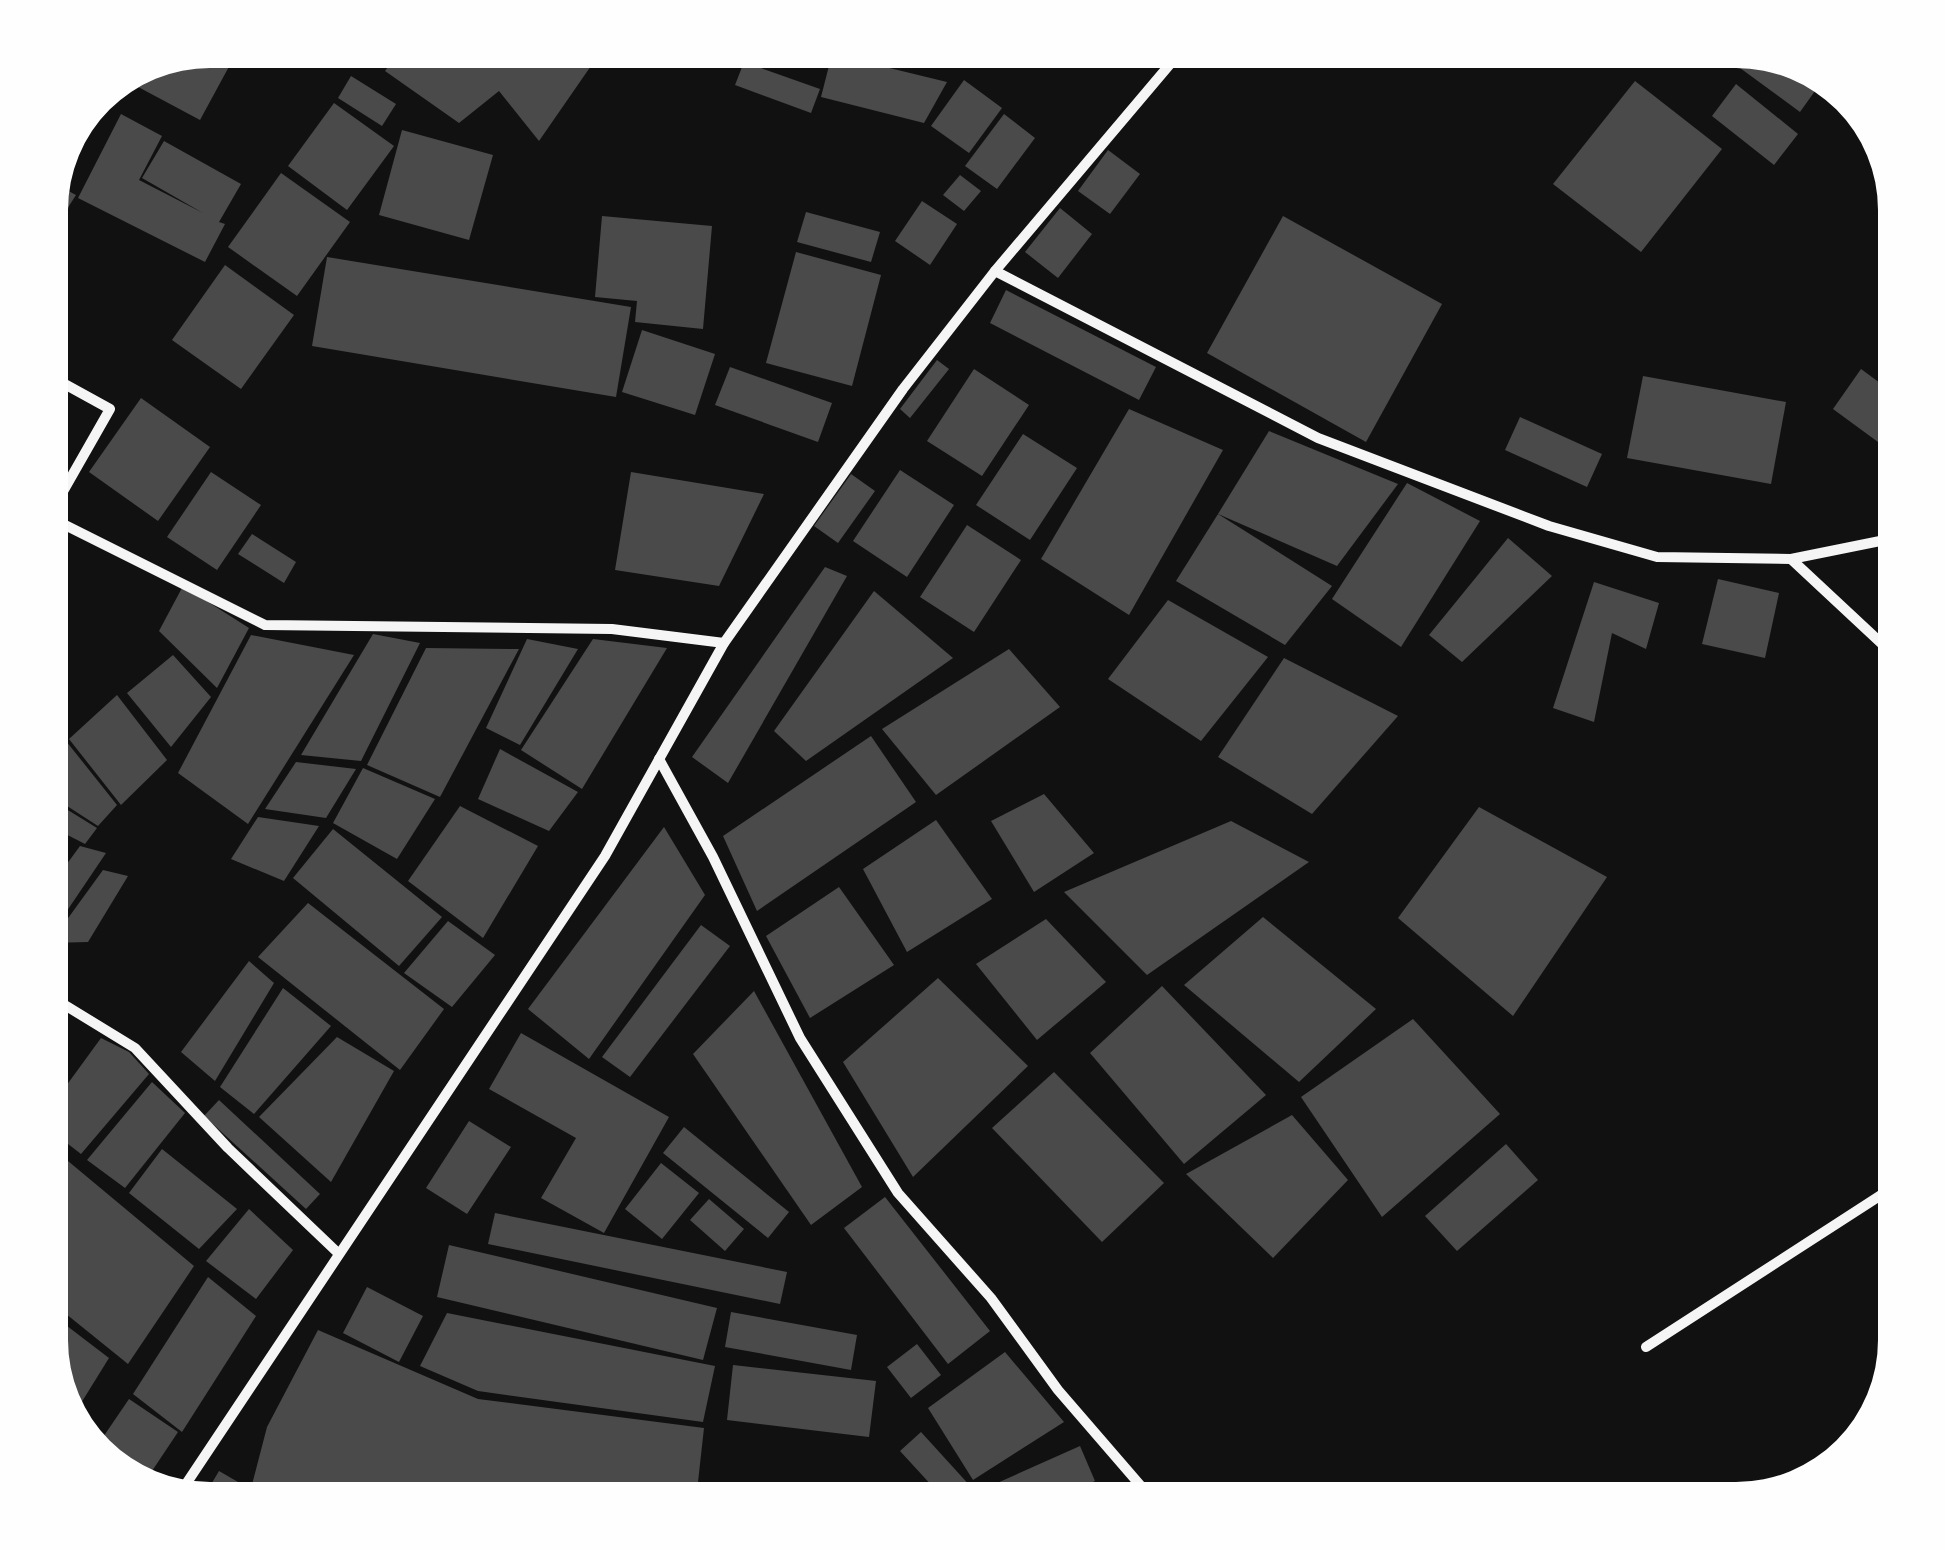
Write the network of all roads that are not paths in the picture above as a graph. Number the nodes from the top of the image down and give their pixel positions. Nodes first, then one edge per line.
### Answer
1 (1168, 67) edge
2 (995, 271) junction
3 (68, 386) edge
4 (68, 483) edge
5 (68, 526) edge
6 (1878, 541) edge
7 (1791, 559) junction
8 (1878, 640) edge
9 (724, 643) junction
10 (659, 759) junction
11 (68, 1007) edge
12 (1878, 1197) edge
13 (338, 1252) junction
14 (1646, 1347) dead end
15 (188, 1480) edge
16 (1138, 1482) edge

1 - 2 street
2 - 7 street
2 - 9 street
3 - 4 street
5 - 9 street
6 - 7 street
7 - 8 street
9 - 10 street
10 - 13 street
10 - 16 street
11 - 13 street
12 - 14 street
13 - 15 street

